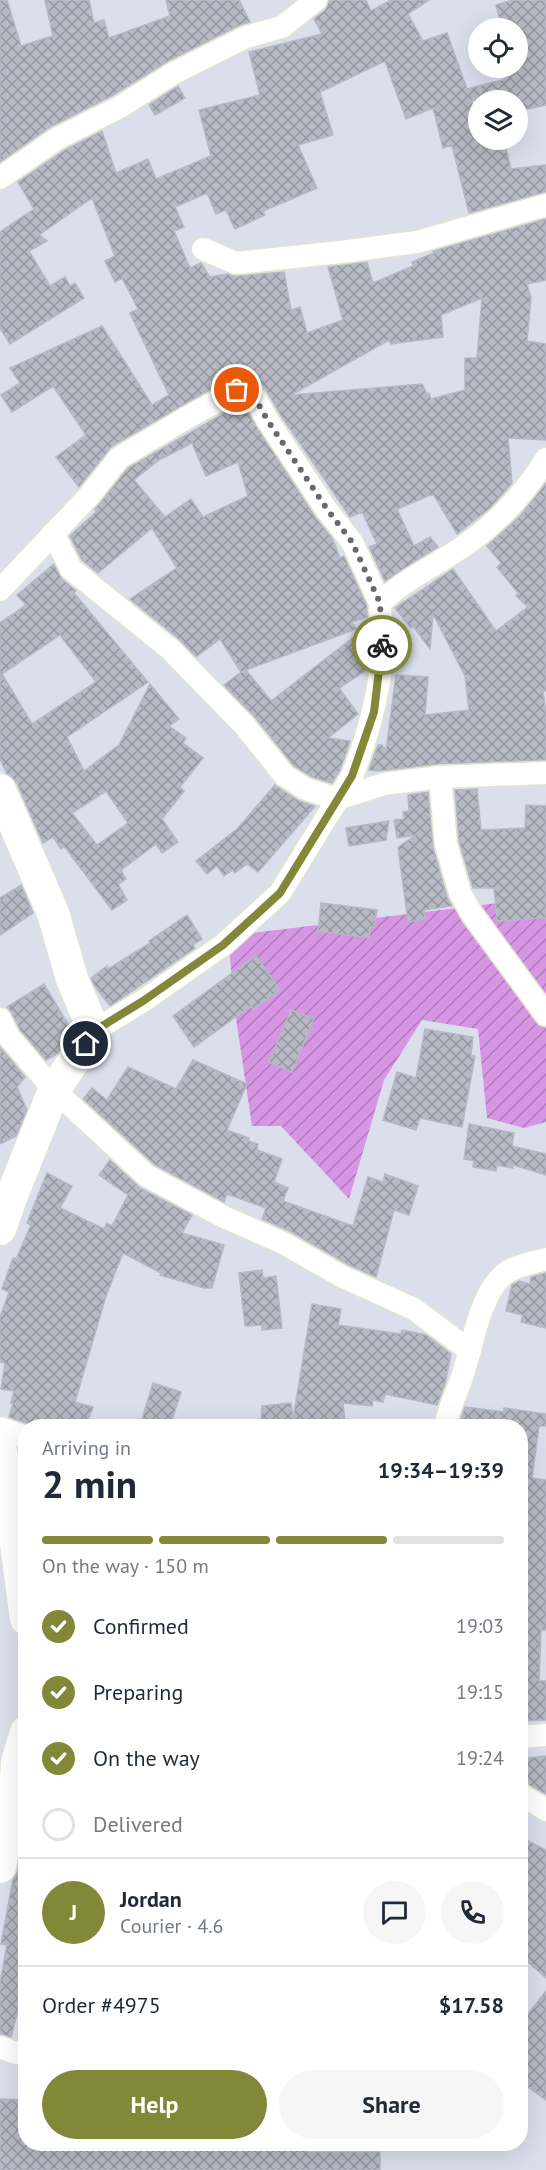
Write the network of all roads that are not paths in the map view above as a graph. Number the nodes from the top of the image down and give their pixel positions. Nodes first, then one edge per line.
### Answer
1 (316, 0) edge
2 (0, 178) edge
3 (546, 205) edge
4 (203, 249) dead end
5 (546, 459) edge
6 (53, 533) junction
7 (0, 590) edge
8 (380, 603) junction
9 (546, 773) edge
10 (440, 777) junction
11 (0, 790) edge
12 (337, 800) junction
13 (546, 1015) edge
14 (0, 1019) edge
15 (94, 1031) junction
16 (54, 1090) junction
17 (0, 1229) edge
18 (546, 1259) edge
19 (470, 1351) junction
20 (447, 1419) edge
21 (0, 1428) edge
22 (18, 1434) edge
23 (0, 1447) edge
24 (18, 1559) edge
25 (546, 1735) edge
26 (528, 1736) edge
27 (17, 1749) edge
28 (528, 1799) edge
29 (546, 1810) edge
30 (0, 1867) edge
31 (0, 2047) edge
32 (18, 2052) edge

1 - 2 street
3 - 4 street
5 - 8 street
6 - 7 street
6 - 8 street
6 - 12 street
8 - 12 street
9 - 10 street
10 - 12 street
10 - 13 street
11 - 15 street
12 - 15 street
14 - 16 street
15 - 16 street
16 - 17 street
16 - 19 street
18 - 19 street
19 - 20 street
21 - 22 street
23 - 24 street
25 - 26 street
27 - 30 street
28 - 29 street
31 - 32 street

